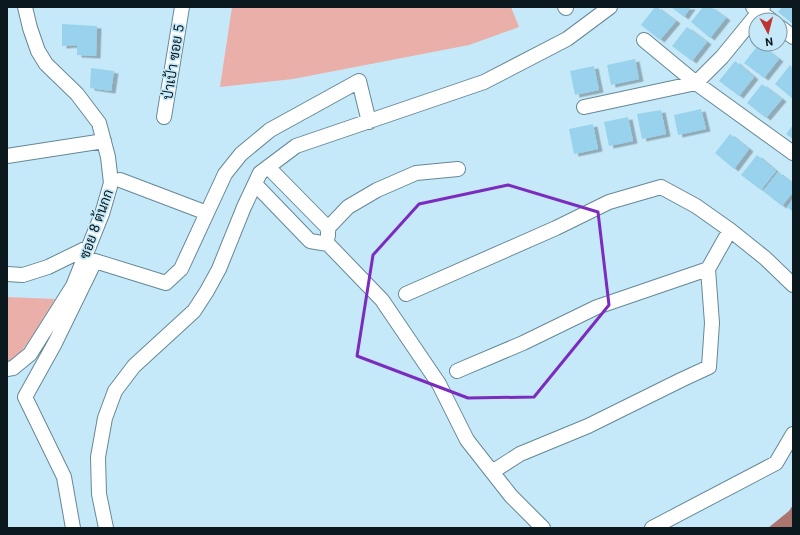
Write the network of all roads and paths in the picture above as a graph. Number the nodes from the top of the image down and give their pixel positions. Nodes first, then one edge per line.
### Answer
1 (25, 7) edge
2 (182, 7) edge
3 (610, 7) edge
4 (762, 11) edge
5 (644, 40) dead end
6 (696, 83) junction
7 (584, 107) dead end
8 (164, 117) dead end
9 (369, 122) junction
10 (104, 141) junction
11 (793, 154) edge
12 (7, 156) edge
13 (268, 167) junction
14 (458, 169) dead end
15 (120, 180) dead end
16 (255, 184) junction
17 (206, 213) junction
18 (328, 228) junction
19 (730, 230) junction
20 (328, 244) junction
21 (89, 247) junction
22 (708, 269) junction
23 (7, 274) edge
24 (793, 285) edge
25 (406, 294) dead end
26 (7, 369) edge
27 (458, 371) dead end
28 (793, 434) edge
29 (492, 472) junction
30 (72, 528) edge
31 (106, 528) edge
32 (543, 528) edge
33 (652, 528) edge

1 - 10 street, ซอย 8 ต้นกก
2 - 8 street, ป่าเป้า ซอย 5
3 - 9 street
4 - 6 street
5 - 6 street
6 - 7 street
6 - 11 street
9 - 13 street
9 - 17 street
10 - 12 street
10 - 21 street, ซอย 8 ต้นกก
13 - 16 street
13 - 18 street
14 - 18 street
15 - 17 street
16 - 20 street
16 - 31 street
17 - 30 street
18 - 20 street
19 - 22 street
19 - 24 street
19 - 25 street
20 - 29 street
21 - 23 street
21 - 26 street, ซอย 8 ต้นกก
22 - 27 street
22 - 29 street
28 - 33 street
29 - 32 street

